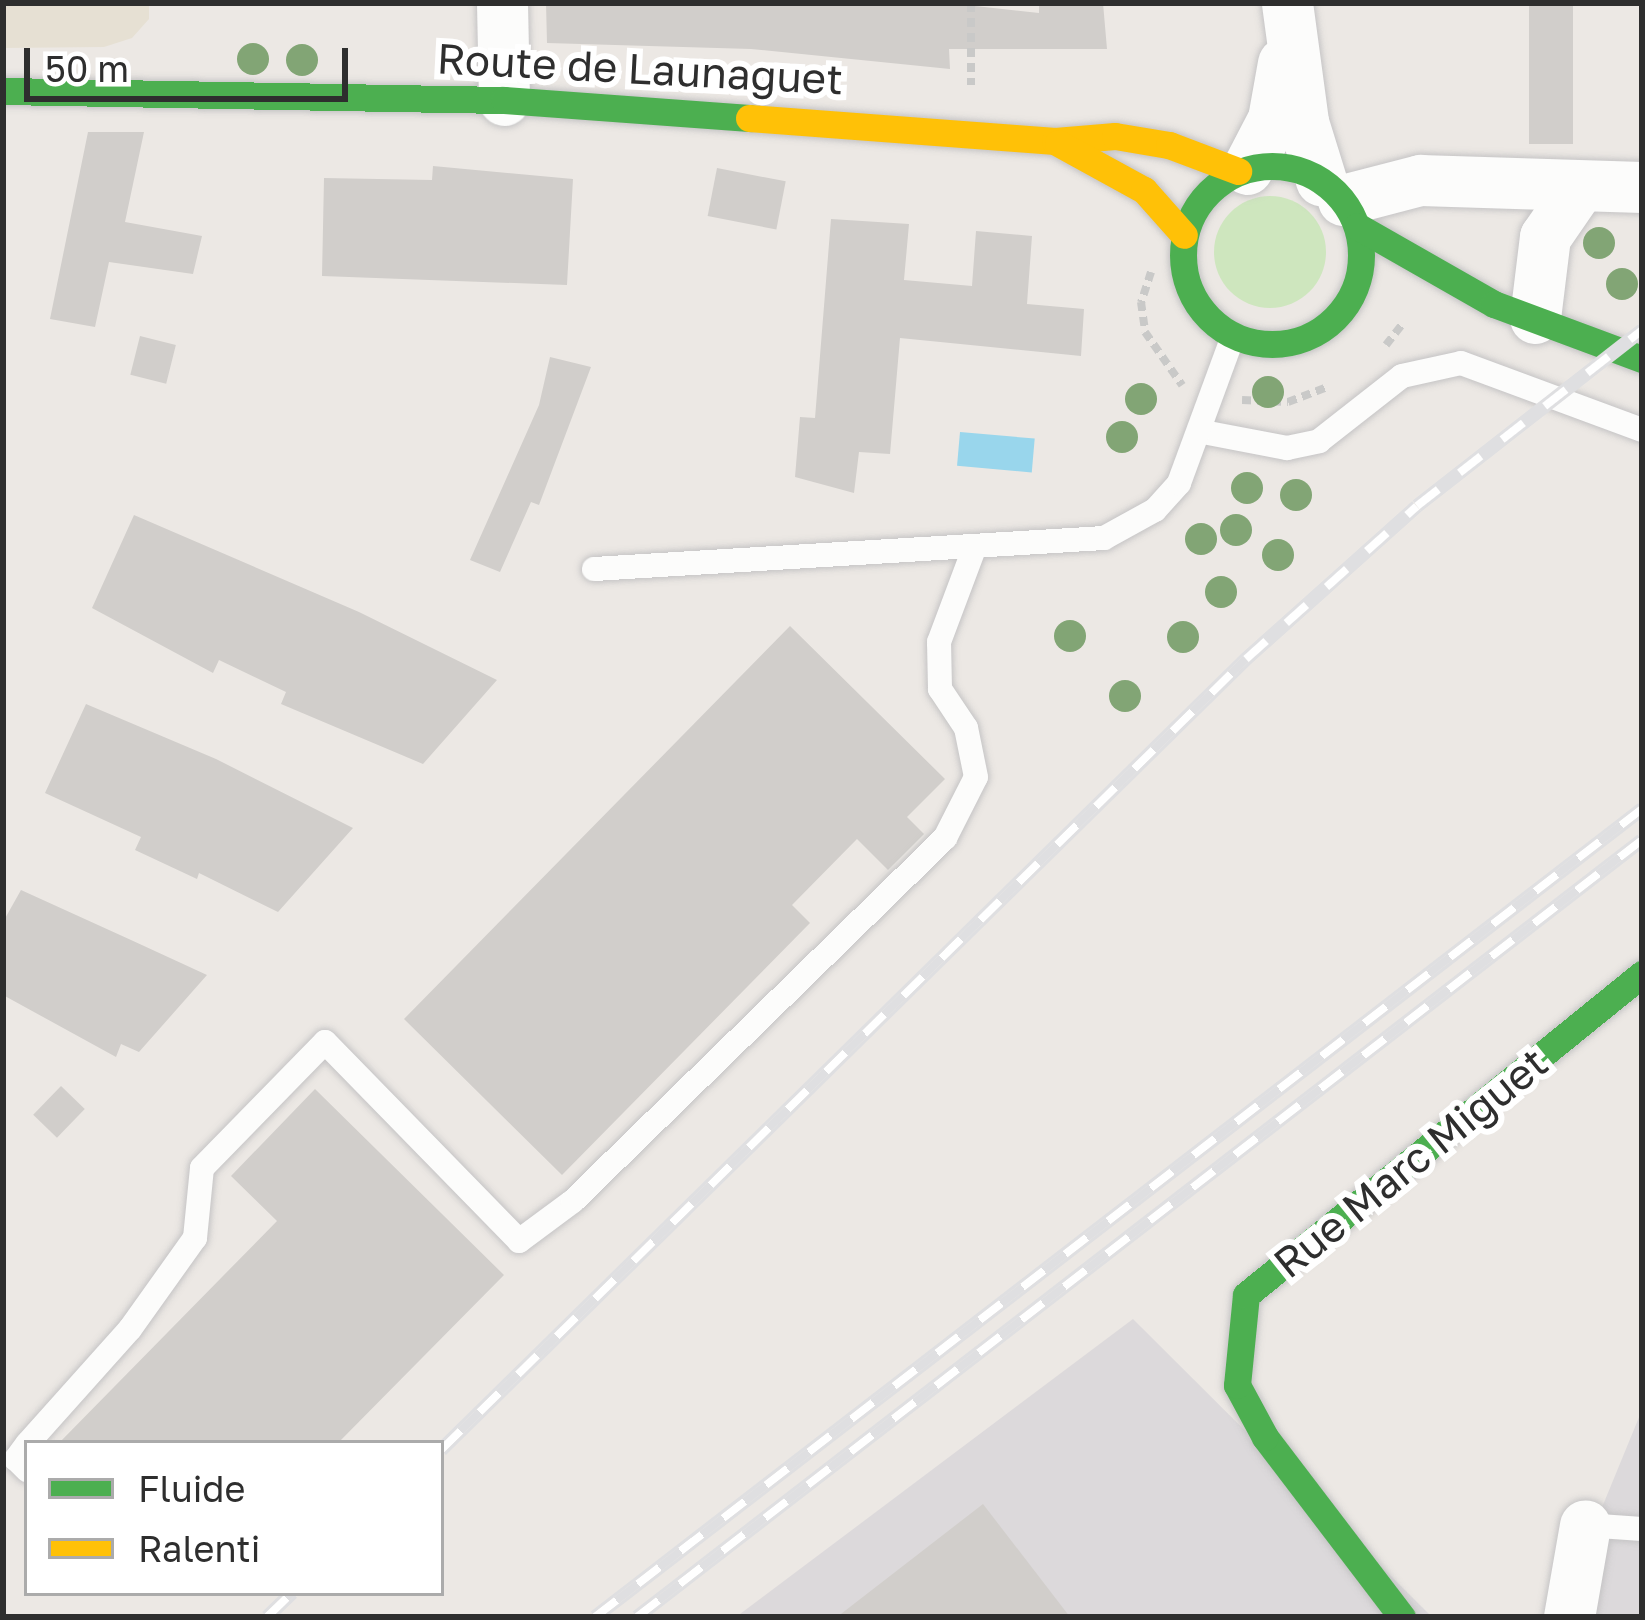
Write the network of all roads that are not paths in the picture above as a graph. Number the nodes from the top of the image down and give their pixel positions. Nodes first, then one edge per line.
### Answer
1 (502, 3) edge
2 (1287, 21) edge
3 (3, 92) edge
4 (504, 100) junction
5 (1055, 141) junction
6 (1242, 170) junction
7 (1642, 187) edge
8 (1578, 189) junction
9 (1340, 202) junction
10 (1183, 249) junction
11 (1424, 302) dead end
12 (1373, 305) dead end
13 (1515, 311) junction
14 (1337, 316) junction
15 (1233, 336) junction
16 (1642, 359) edge
17 (1642, 430) edge
18 (1203, 432) junction
19 (974, 549) junction
20 (594, 569) dead end
21 (1642, 974) edge
22 (30, 1440) edge
23 (1586, 1525) joint
24 (1642, 1529) edge
25 (1402, 1617) edge
26 (1569, 1617) edge

1 - 4 street
2 - 6 street
2 - 9 street
3 - 4 main road, Route de Launaguet
4 - 5 main road, Route de Launaguet
5 - 6 main road, Route de Launaguet
5 - 10 main road, Route de Launaguet
6 - 9 main road
6 - 10 main road
7 - 8 street
8 - 9 street
8 - 13 street
9 - 13 main road
9 - 14 main road
10 - 15 main road
11 - 13 main road
12 - 14 main road
13 - 16 main road
14 - 15 main road
15 - 18 lane
17 - 18 lane
18 - 19 lane
19 - 20 lane
19 - 22 lane
21 - 25 main road, Rue Marc Miguet
23 - 24 lane
23 - 26 street

